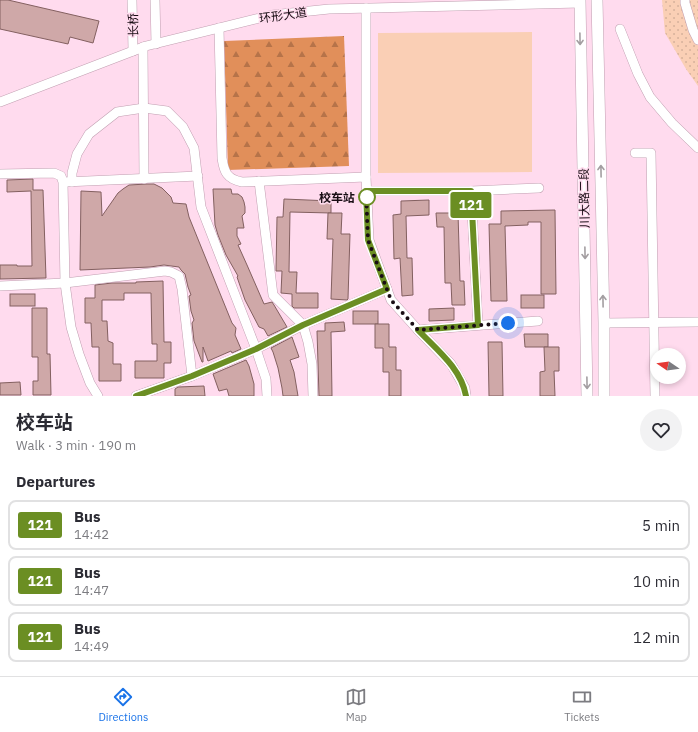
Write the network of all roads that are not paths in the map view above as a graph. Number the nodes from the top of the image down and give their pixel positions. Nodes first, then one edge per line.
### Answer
1 (132, 0) edge
2 (155, 0) edge
3 (597, 0) edge
4 (685, 0) edge
5 (580, 1) edge
6 (534, 2) edge
7 (366, 8) junction
8 (219, 28) junction
9 (620, 29) dead end
10 (698, 40) edge
11 (156, 44) junction
12 (143, 47) junction
13 (133, 51) junction
14 (0, 102) edge
15 (144, 108) junction
16 (698, 148) edge
17 (635, 153) dead end
18 (0, 174) edge
19 (198, 176) junction
20 (366, 177) junction
21 (144, 179) junction
22 (259, 181) junction
23 (67, 182) junction
24 (539, 188) dead end
25 (366, 191) junction
26 (471, 191) junction
27 (65, 283) junction
28 (0, 286) edge
29 (387, 289) junction
30 (538, 321) dead end
31 (698, 322) edge
32 (604, 323) junction
33 (654, 323) junction
34 (303, 325) junction
35 (478, 325) junction
36 (418, 330) junction
37 (256, 349) junction
38 (192, 376) junction
39 (98, 396) edge
40 (136, 396) edge
41 (267, 396) edge
42 (313, 396) edge
43 (466, 396) edge
44 (587, 396) edge
45 (604, 396) edge
46 (655, 396) edge

1 - 13 street, 长桥
2 - 11 street, 长桥
32 -> 3 main road, 川大路二段
4 - 10 street
5 - 6 street, 环形大道
5 -> 44 main road, 川大路二段
6 - 7 street, 环形大道
7 - 8 street, 环形大道
7 - 20 street
8 - 11 street, 环形大道
8 - 22 street
9 - 16 street
11 - 12 street, 环形大道
12 - 13 street, 环形大道
12 - 15 street
13 - 14 street, 环形大道
15 - 19 street
15 - 21 street
15 - 23 street
17 - 33 street
18 - 23 street
19 - 21 street
19 - 37 street
20 - 22 street
20 - 25 street
21 - 23 street
22 - 34 street
23 - 27 street
24 - 26 street
25 - 26 street
25 - 29 street
26 - 35 street
27 - 28 street
27 - 38 street
27 - 39 street
29 - 34 street
29 - 36 street
30 - 35 street
31 - 33 street
32 - 33 street
32 - 45 main road, 川大路二段
33 - 46 street
34 - 37 street
34 - 42 street
35 - 36 street
36 - 43 street
37 - 38 street
37 - 41 street
38 - 40 street

